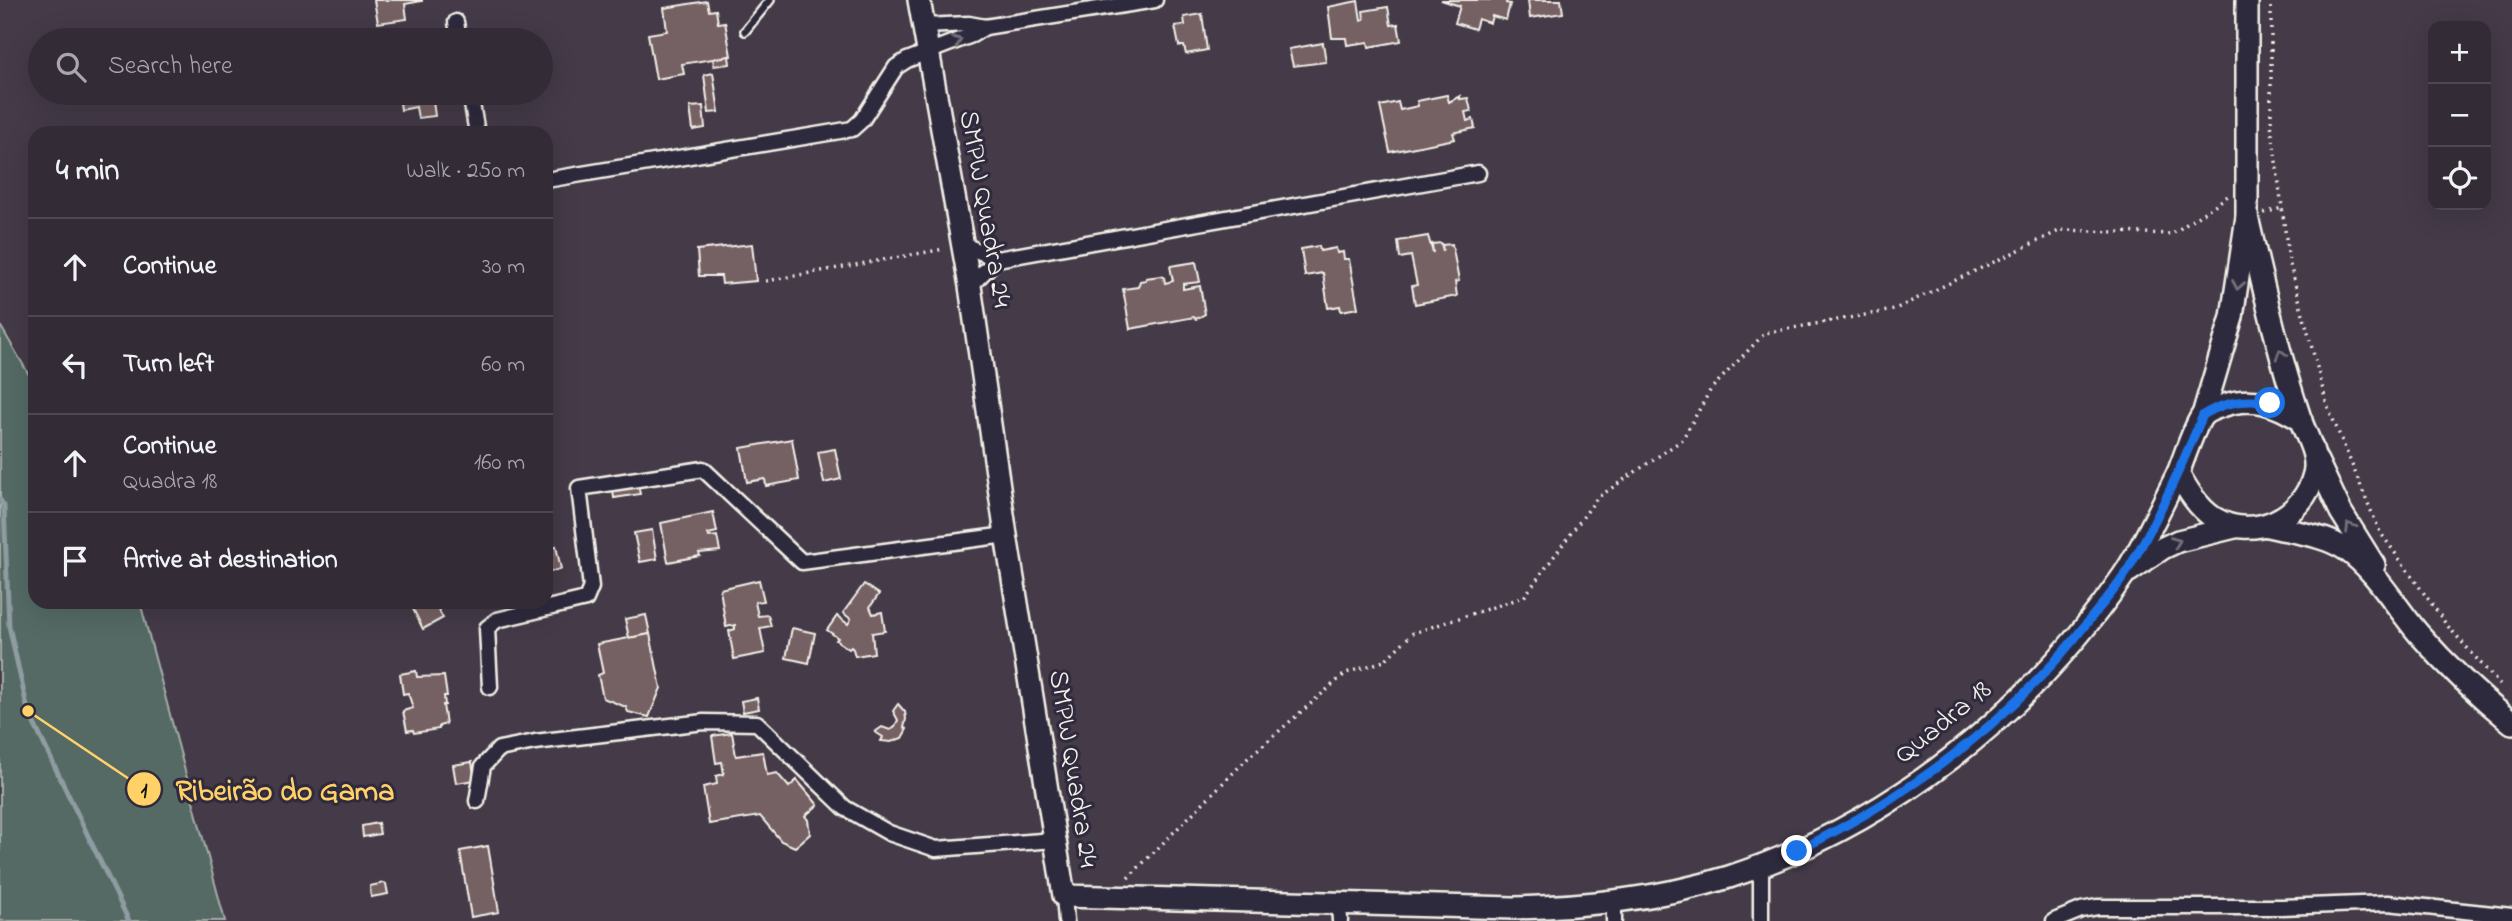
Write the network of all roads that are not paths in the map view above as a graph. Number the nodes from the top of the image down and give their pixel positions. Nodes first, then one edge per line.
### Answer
1 (770, 0) edge
2 (919, 0) edge
3 (1155, 0) edge
4 (2247, 0) edge
5 (456, 22) dead end
6 (923, 26) junction
7 (985, 27) junction
8 (457, 28) edge
9 (745, 31) dead end
10 (928, 53) junction
11 (472, 105) edge
12 (476, 126) edge
13 (1478, 173) dead end
14 (553, 179) edge
15 (2248, 218) junction
16 (964, 245) junction
17 (997, 260) junction
18 (970, 286) junction
19 (2203, 415) junction
20 (2301, 420) junction
21 (2316, 461) junction
22 (2178, 472) junction
23 (2268, 526) junction
24 (2235, 527) junction
25 (1006, 535) junction
26 (2125, 574) junction
27 (2383, 586) junction
28 (553, 607) edge
29 (544, 609) edge
30 (490, 687) dead end
31 (2512, 723) edge
32 (477, 801) dead end
33 (1055, 841) junction
34 (1760, 866) junction
35 (1064, 896) junction
36 (1614, 911) edge
37 (1340, 912) edge
38 (2512, 916) edge
39 (1066, 921) edge
40 (1761, 921) edge
41 (2054, 921) edge

1 - 9 lane
2 - 6 street, SMPW Quadra 24
3 - 7 street
4 - 15 street
5 - 8 street
6 - 7 street
6 - 10 street, SMPW Quadra 24
10 -> 7 street
10 - 14 street
10 - 16 street, SMPW Quadra 24
11 - 12 street
13 - 17 street
15 -> 19 street
20 -> 15 street
16 - 17 street
16 - 18 street, SMPW Quadra 24
17 - 18 street
18 - 25 street, SMPW Quadra 24
19 - 20 street
19 - 22 street
20 - 21 street
21 - 23 street
27 -> 21 street
22 - 24 street
22 - 26 street
23 - 24 street
23 - 27 street
26 -> 24 street
25 - 28 street
25 - 33 street, SMPW Quadra 24
26 - 34 street, Quadra 18
27 - 31 street
29 - 30 street
32 - 33 street
33 - 35 street, SMPW Quadra 24
34 - 36 street, SMPW Quadra 24
34 - 40 street
35 - 37 street, SMPW Quadra 24
35 - 39 street
36 - 37 street, SMPW Quadra 24
38 - 41 street

